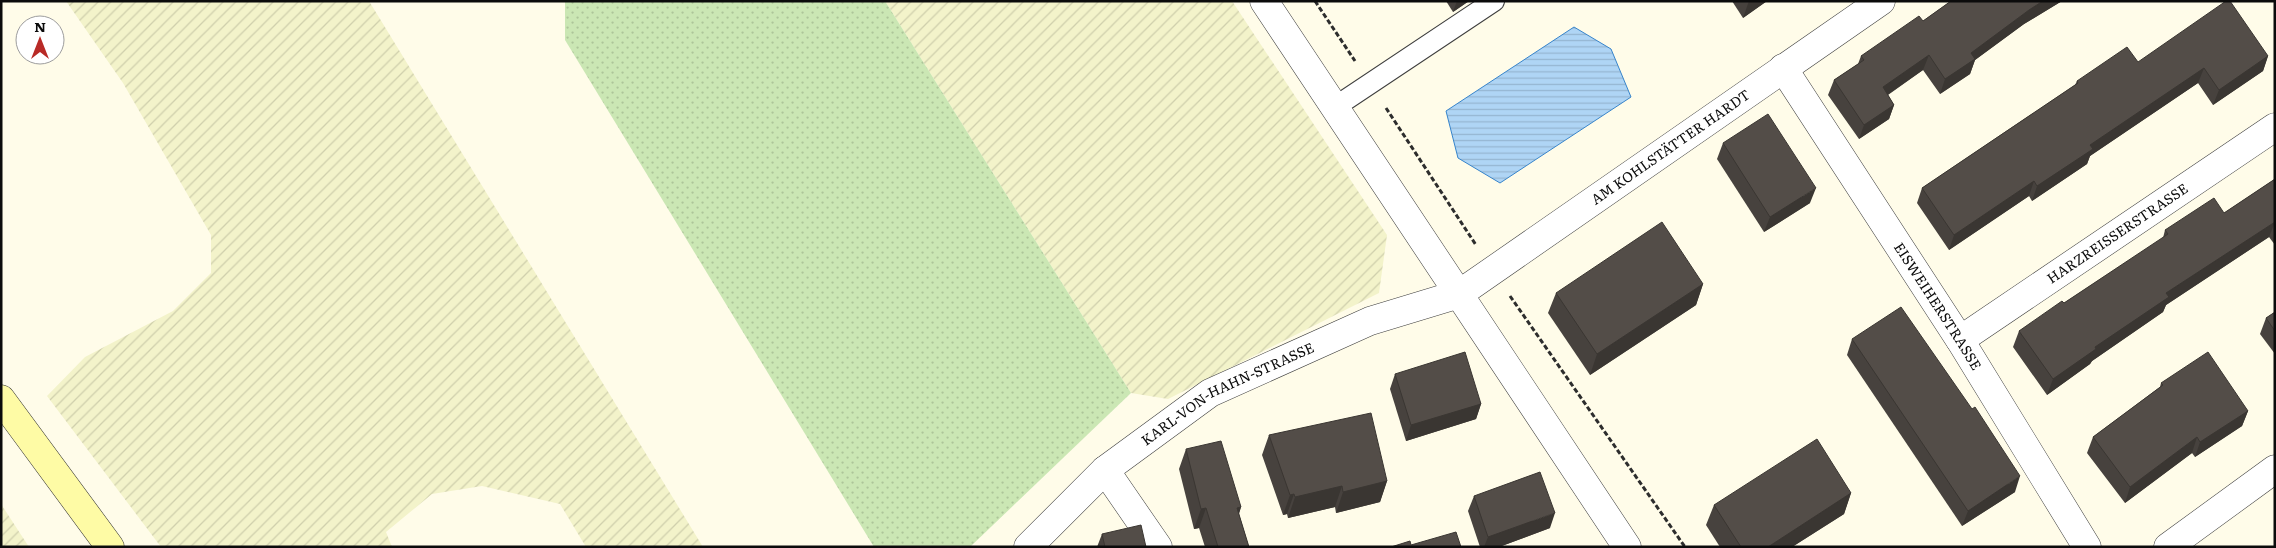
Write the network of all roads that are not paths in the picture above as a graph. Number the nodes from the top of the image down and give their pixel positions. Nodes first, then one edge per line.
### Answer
1 (1264, 1) edge
2 (1494, 1) edge
3 (1882, 1) edge
4 (1783, 68) junction
5 (1335, 108) junction
6 (2275, 127) edge
7 (1458, 294) junction
8 (1960, 340) junction
9 (1, 399) edge
10 (2275, 469) edge
11 (1105, 470) junction
12 (110, 547) edge
13 (1028, 547) edge
14 (1158, 547) edge
15 (1627, 547) edge
16 (2087, 547) edge
17 (2168, 547) edge

1 - 5 street
2 - 5 lane
3 - 4 street, AM KOHLSTÄTTER HARDT
4 - 7 street, AM KOHLSTÄTTER HARDT
4 - 8 street, EISWEIHERSTRASSE
5 - 7 street
6 - 8 street, HARZREISSERSTRASSE
7 - 11 street, KARL-VON-HAHN-STRASSE
7 - 15 street
8 - 16 street, EISWEIHERSTRASSE
9 - 12 main road
10 - 17 street
11 - 13 street, KARL-VON-HAHN-STRASSE
11 - 14 street

